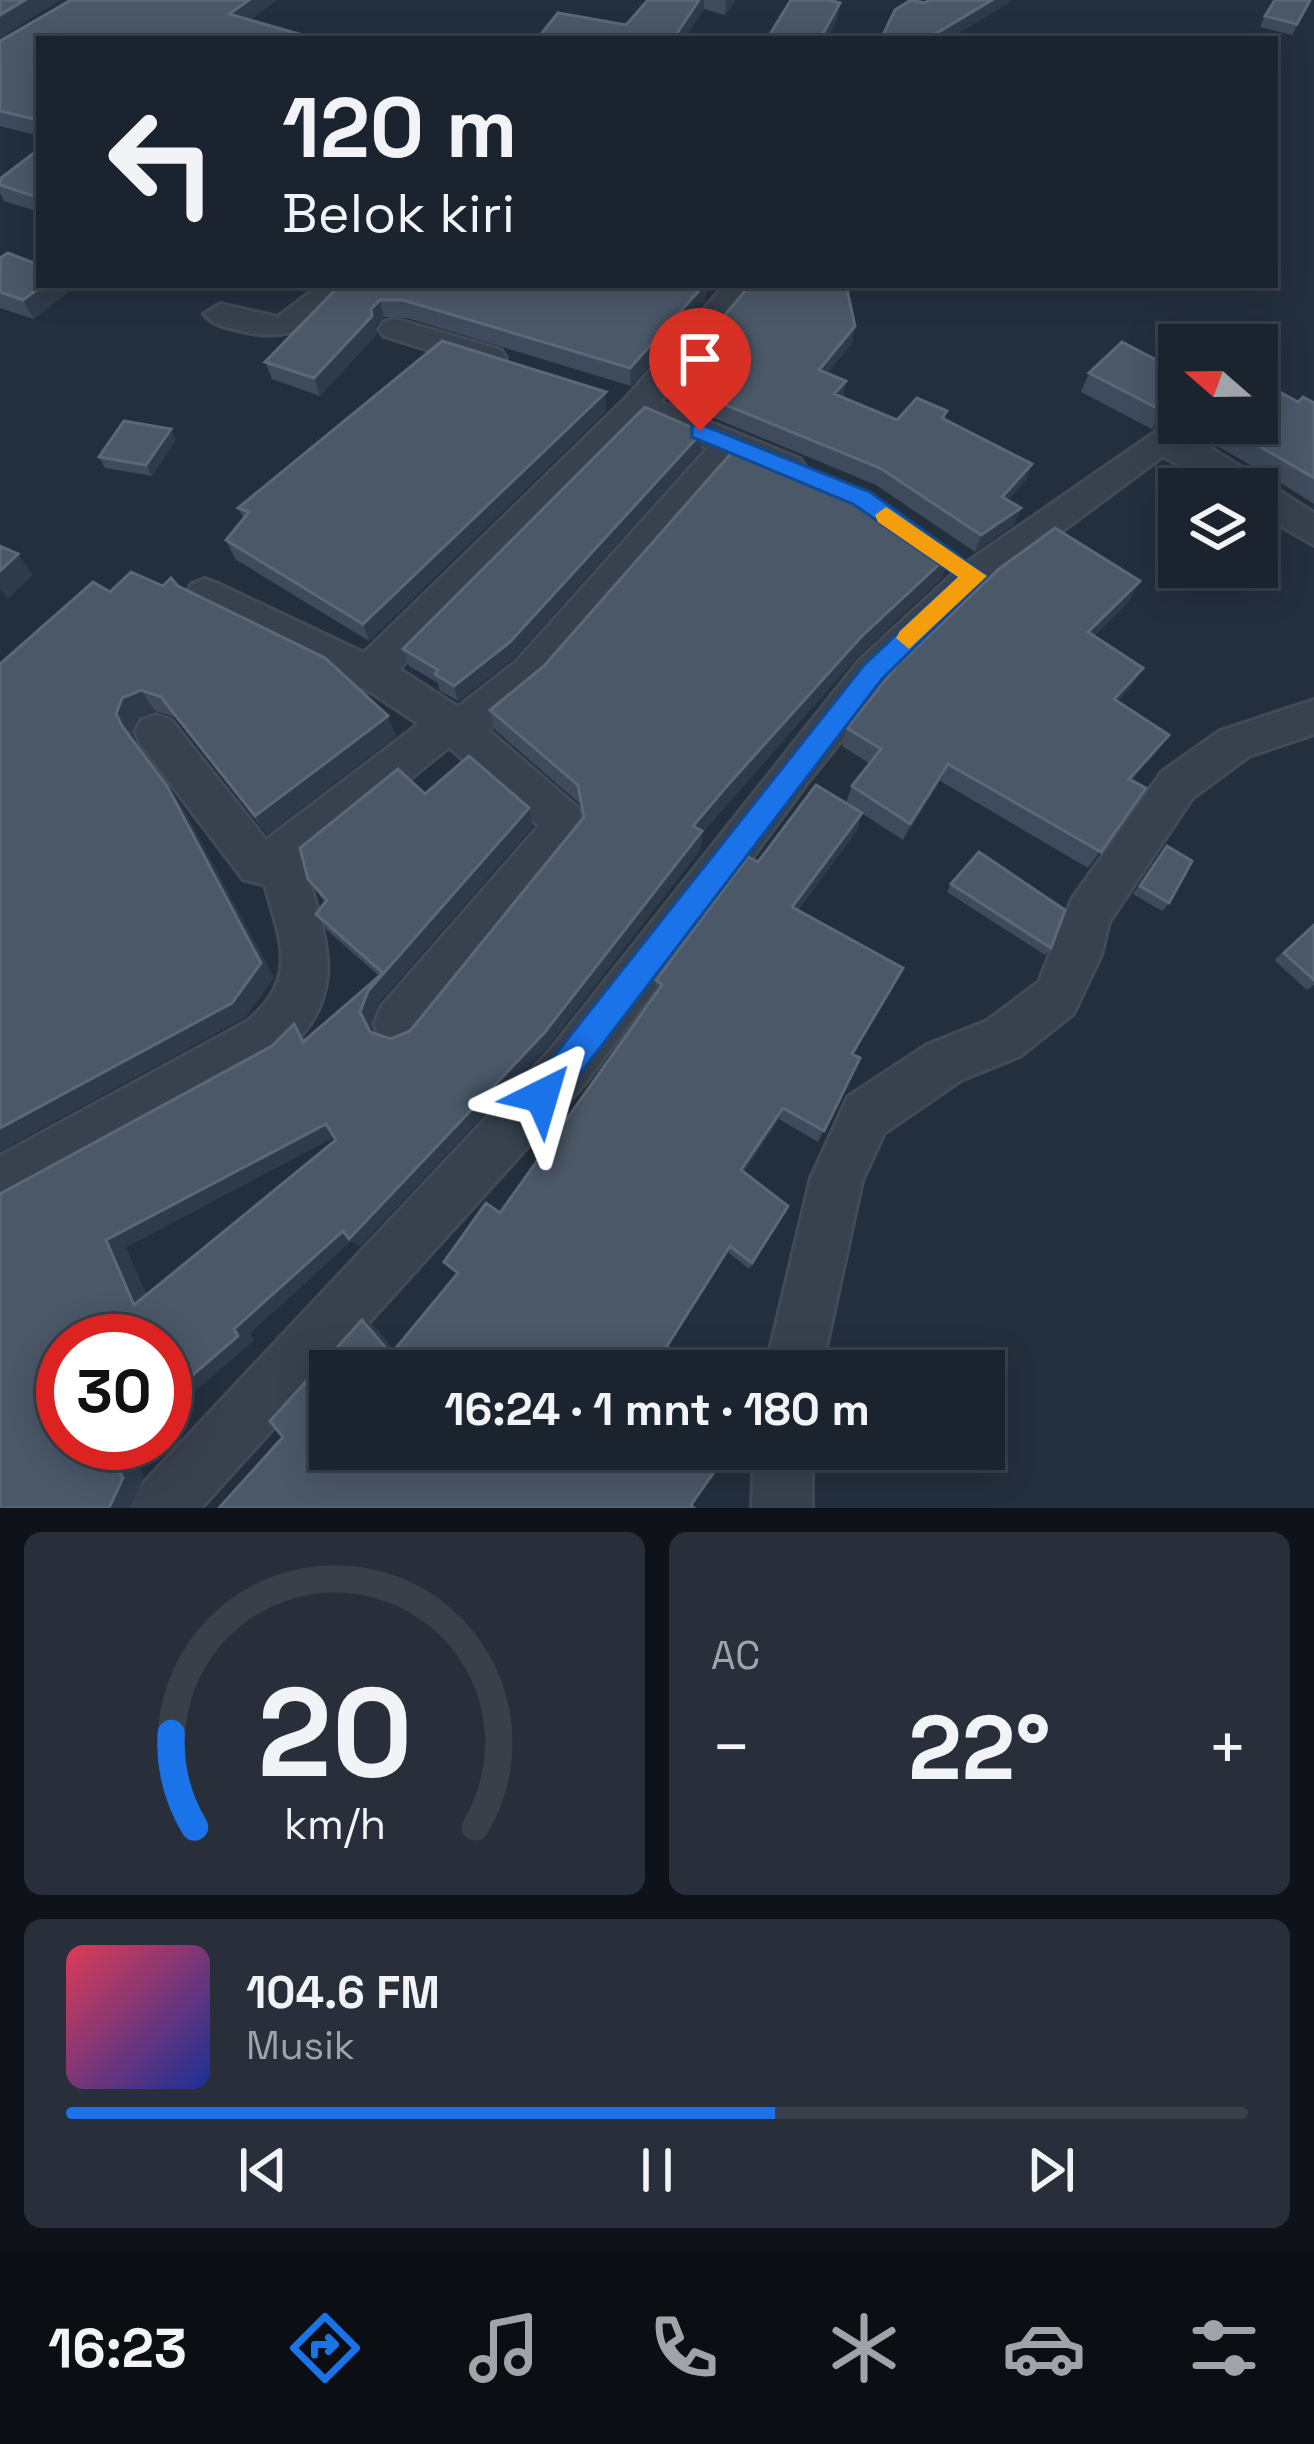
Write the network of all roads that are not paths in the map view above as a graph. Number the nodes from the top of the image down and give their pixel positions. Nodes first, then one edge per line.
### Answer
1 (335, 288) edge
2 (739, 288) edge
3 (220, 314) dead end
4 (395, 329) dead end
5 (513, 365) edge
6 (597, 392) edge
7 (639, 405) junction
8 (731, 445) junction
9 (1215, 468) edge
10 (818, 480) edge
11 (1278, 508) edge
12 (1314, 531) edge
13 (205, 594) edge
14 (369, 674) junction
15 (1314, 717) edge
16 (451, 728) junction
17 (156, 732) dead end
18 (280, 855) junction
19 (398, 1024) dead end
20 (0, 1185) edge
21 (798, 1350) edge
22 (783, 1470) edge
23 (161, 1508) edge
24 (782, 1508) edge

1 - 3 street
2 - 7 street
4 - 5 street
6 - 7 street
7 - 8 street
7 - 14 street
8 - 10 street
8 - 16 street
9 - 23 street
11 - 12 street
13 - 14 street
14 - 16 street
15 - 21 street
16 - 18 street
16 - 19 street
17 - 18 street
18 - 20 street
22 - 24 street

